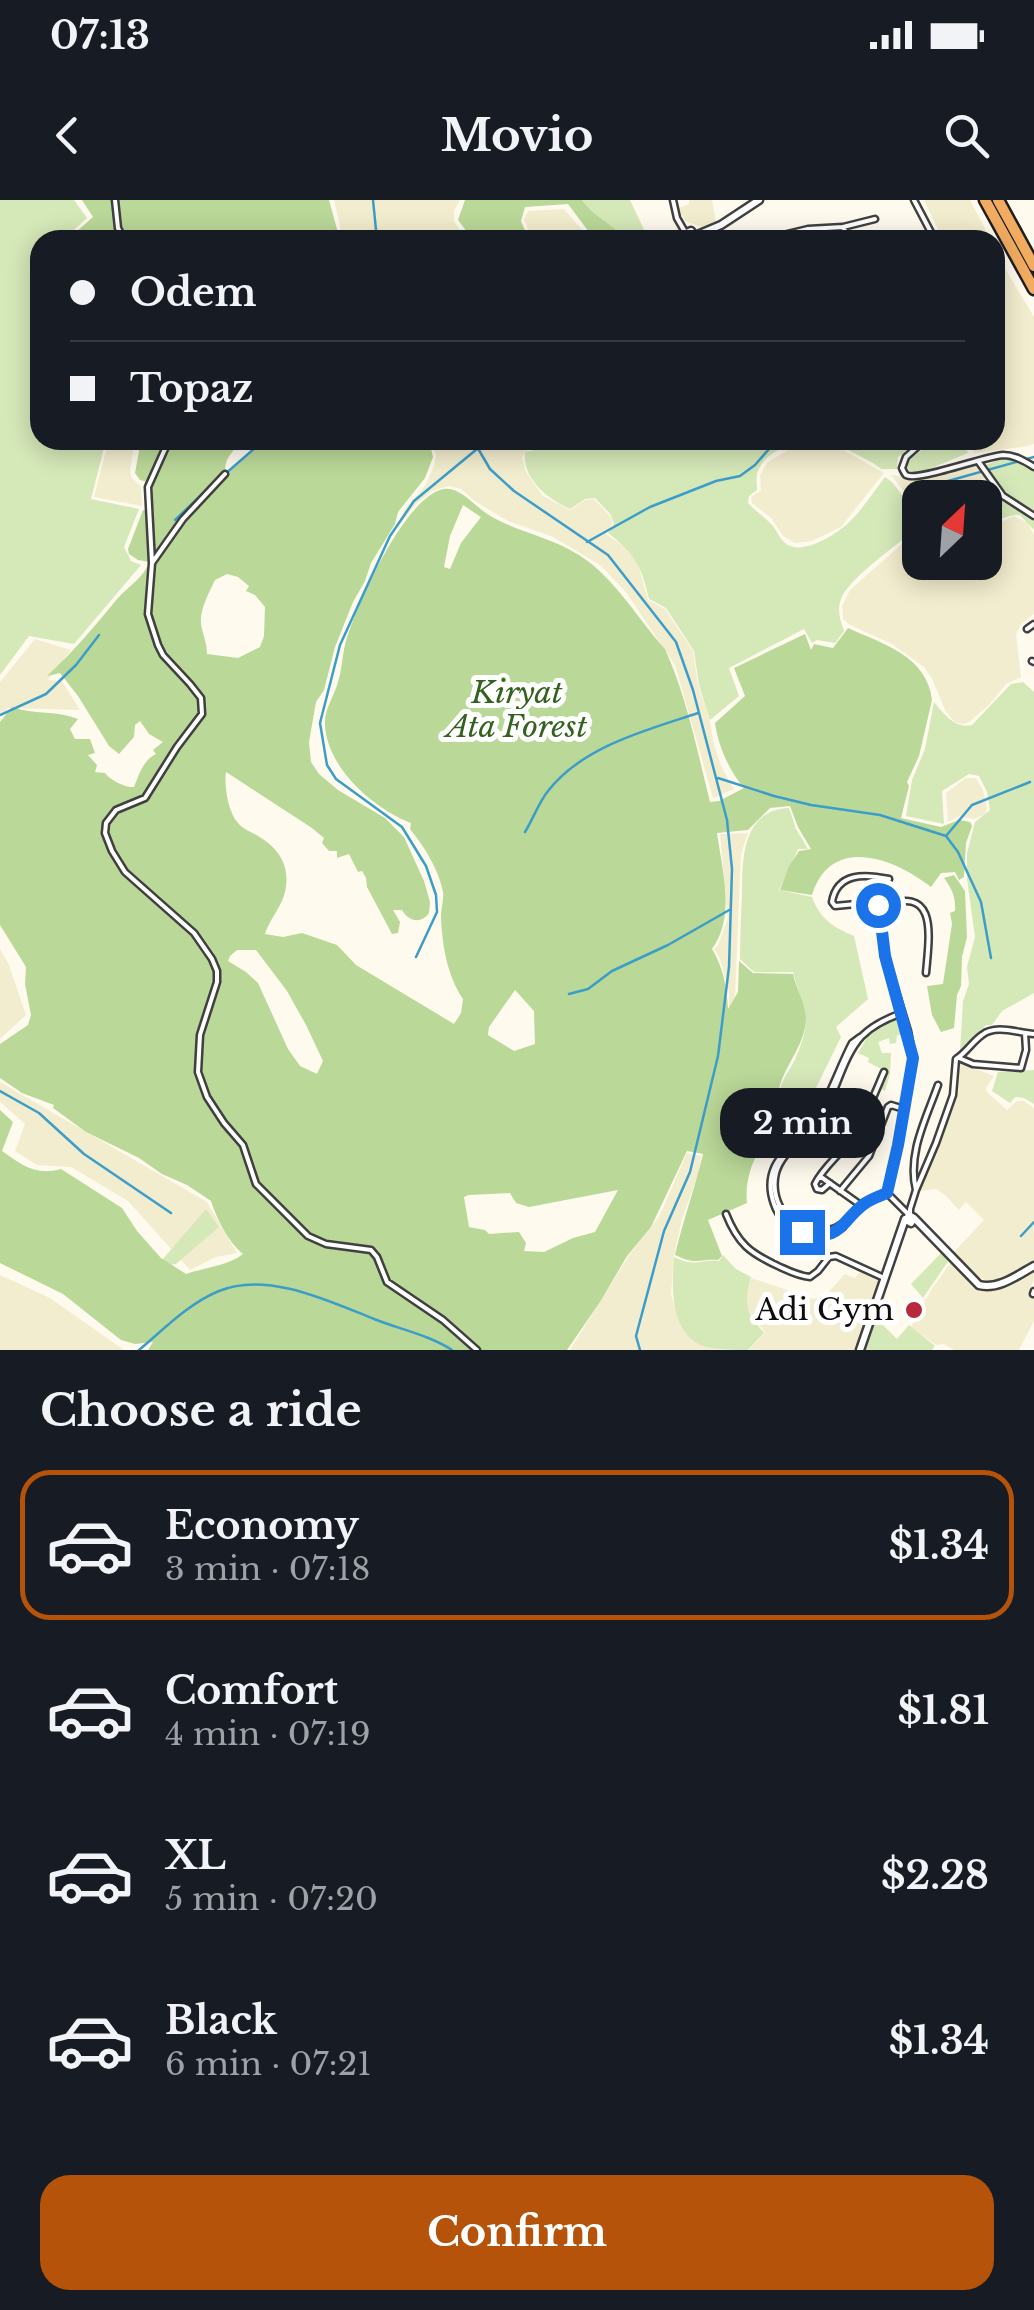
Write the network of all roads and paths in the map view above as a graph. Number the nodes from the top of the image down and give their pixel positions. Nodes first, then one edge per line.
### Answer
1 (115, 200) edge
2 (672, 200) edge
3 (914, 200) edge
4 (985, 200) edge
5 (998, 200) edge
6 (755, 201) edge
7 (875, 219) dead end
8 (842, 227) junction
9 (119, 230) edge
10 (683, 230) edge
11 (713, 230) edge
12 (804, 230) edge
13 (844, 230) edge
14 (930, 230) edge
15 (1002, 230) edge
16 (1005, 236) edge
17 (1034, 266) edge
18 (1034, 289) edge
19 (164, 450) edge
20 (915, 450) edge
21 (978, 460) junction
22 (1034, 467) edge
23 (225, 474) dead end
24 (1034, 516) edge
25 (152, 563) junction
26 (1034, 624) edge
27 (1027, 629) dead end
28 (889, 879) dead end
29 (882, 907) junction
30 (874, 908) junction
31 (880, 915) junction
32 (926, 973) dead end
33 (902, 1013) junction
34 (1025, 1034) junction
35 (1034, 1034) edge
36 (959, 1058) junction
37 (884, 1072) dead end
38 (938, 1085) dead end
39 (905, 1110) junction
40 (819, 1176) junction
41 (830, 1183) junction
42 (916, 1190) junction
43 (840, 1191) junction
44 (887, 1193) junction
45 (862, 1206) junction
46 (726, 1214) dead end
47 (909, 1219) junction
48 (1034, 1266) edge
49 (884, 1278) junction
50 (477, 1350) edge
51 (860, 1350) edge

1 - 9 street
2 - 10 street
3 - 14 street
4 - 15 highway
5 - 17 highway
6 - 11 street
7 - 8 street
8 - 12 street
8 - 13 street
16 - 18 highway
19 - 25 street
20 - 21 street
21 - 22 street
21 - 24 street
23 - 25 street
25 - 50 street
26 - 27 street
28 - 30 street
29 - 30 street
29 - 31 street
29 - 32 street
30 - 31 street
31 - 33 street
33 - 39 street
33 - 45 street
34 - 35 street
34 - 36 street
34 - 36 street
36 - 42 street
37 - 40 street
38 - 42 street
39 - 43 street
39 - 44 street
40 - 41 street
40 - 41 street
41 - 43 street
42 - 47 street
43 - 45 street
44 - 45 street
44 - 47 street
46 - 49 street
47 - 48 street
47 - 49 street
49 - 51 street

